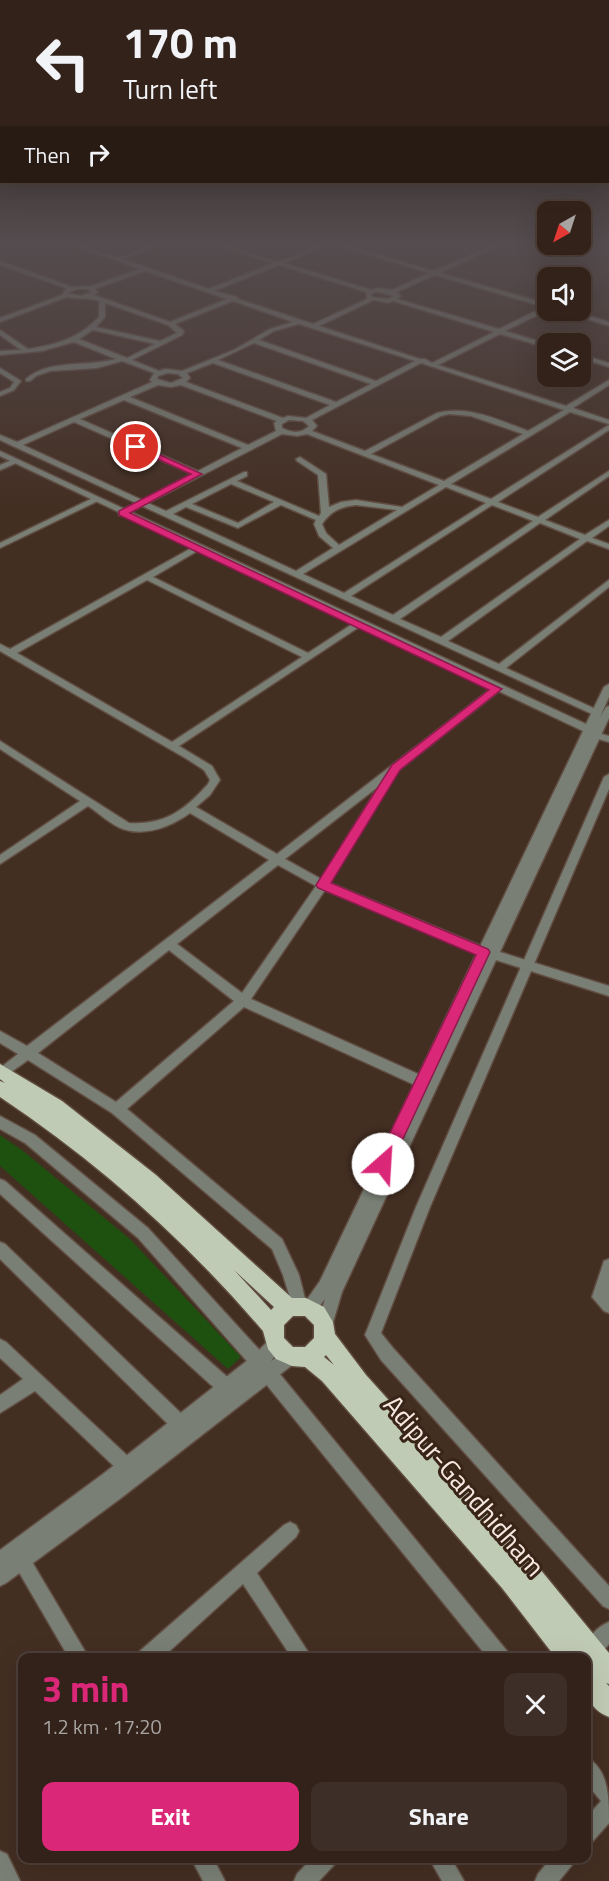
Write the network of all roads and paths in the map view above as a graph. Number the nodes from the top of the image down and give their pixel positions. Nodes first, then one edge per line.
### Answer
1 (3, 334) edge
2 (84, 334) edge
3 (118, 334) edge
4 (180, 334) edge
5 (266, 334) edge
6 (339, 334) edge
7 (495, 334) edge
8 (505, 334) edge
9 (75, 340) junction
10 (255, 341) junction
11 (159, 343) junction
12 (537, 343) edge
13 (59, 345) junction
14 (40, 350) junction
15 (27, 351) junction
16 (104, 352) junction
17 (0, 353) edge
18 (591, 359) edge
19 (124, 360) junction
20 (211, 360) junction
21 (423, 360) junction
22 (434, 364) junction
23 (609, 365) edge
24 (0, 370) edge
25 (66, 370) junction
26 (159, 373) junction
27 (182, 373) junction
28 (42, 376) junction
29 (18, 381) junction
30 (156, 382) junction
31 (609, 382) edge
32 (182, 383) junction
33 (377, 384) junction
34 (0, 394) edge
35 (123, 398) junction
36 (336, 405) junction
37 (568, 409) junction
38 (73, 419) junction
39 (282, 420) junction
40 (307, 420) junction
41 (609, 425) edge
42 (281, 431) junction
43 (308, 432) junction
44 (528, 434) junction
45 (0, 437) edge
46 (16, 445) junction
47 (248, 448) junction
48 (0, 454) edge
49 (365, 454) junction
50 (300, 459) dead end
51 (16, 461) junction
52 (0, 468) edge
53 (609, 473) edge
54 (198, 474) junction
55 (244, 474) dead end
56 (231, 481) junction
57 (445, 484) junction
58 (96, 499) junction
59 (142, 502) junction
60 (281, 502) junction
61 (492, 502) junction
62 (186, 504) junction
63 (403, 509) junction
64 (124, 512) junction
65 (166, 514) junction
66 (322, 516) junction
67 (540, 520) junction
68 (609, 522) edge
69 (586, 538) junction
70 (0, 546) edge
71 (609, 547) edge
72 (199, 548) junction
73 (338, 548) junction
74 (296, 574) junction
75 (147, 577) junction
76 (609, 583) edge
77 (345, 596) junction
78 (394, 619) junction
79 (359, 623) junction
80 (442, 641) junction
81 (0, 647) edge
82 (10, 653) junction
83 (309, 657) junction
84 (500, 668) junction
85 (498, 688) junction
86 (609, 688) edge
87 (609, 709) edge
88 (597, 713) junction
89 (596, 734) edge
90 (0, 744) edge
91 (172, 746) junction
92 (396, 768) junction
93 (609, 777) edge
94 (88, 801) junction
95 (188, 807) junction
96 (0, 860) edge
97 (276, 861) junction
98 (323, 885) junction
99 (169, 944) junction
100 (488, 953) junction
101 (528, 966) junction
102 (609, 991) edge
103 (243, 1001) junction
104 (0, 1036) edge
105 (29, 1053) junction
106 (1, 1076) edge
107 (422, 1082) junction
108 (117, 1109) junction
109 (0, 1122) edge
110 (0, 1185) edge
111 (0, 1249) edge
112 (609, 1266) edge
113 (609, 1306) edge
114 (299, 1307) junction
115 (325, 1331) junction
116 (287, 1346) junction
117 (0, 1347) edge
118 (263, 1367) junction
119 (36, 1380) junction
120 (227, 1388) junction
121 (0, 1404) edge
122 (180, 1424) junction
123 (126, 1466) junction
124 (290, 1531) dead end
125 (12, 1557) edge
126 (245, 1571) junction
127 (0, 1577) edge
128 (609, 1600) edge
129 (609, 1631) edge
130 (77, 1653) edge
131 (153, 1653) edge
132 (300, 1653) edge
133 (496, 1653) edge
134 (580, 1653) edge
135 (580, 1653) edge
136 (582, 1653) edge
137 (591, 1660) edge
138 (609, 1672) edge
139 (591, 1683) edge
140 (609, 1705) edge
141 (591, 1773) edge
142 (609, 1795) edge
143 (609, 1808) edge
144 (591, 1828) edge
145 (0, 1861) edge
146 (204, 1863) edge
147 (322, 1863) edge
148 (442, 1863) edge
149 (560, 1863) edge
150 (10, 1881) edge
151 (215, 1881) edge
152 (304, 1881) edge
153 (454, 1881) edge
154 (545, 1881) edge

1 - 15 street
2 - 9 street
3 - 11 street
4 - 11 street
5 - 10 street
6 - 21 street
7 - 22 street
8 - 12 street
9 - 13 street
9 - 16 street
10 - 20 street
10 - 33 street
11 - 19 street
13 - 14 street
13 - 25 street
14 - 15 street
14 - 28 street
15 - 17 street
16 - 19 street
16 - 25 street
18 - 23 street
19 - 25 street
19 - 26 street
20 - 27 street
20 - 36 street
21 - 22 street
21 - 33 street
22 - 37 street
24 - 29 street
25 - 28 street
26 - 27 street
26 - 30 street
27 - 32 street
28 - 29 street
29 - 34 street
30 - 32 street
30 - 35 street
31 - 37 street
32 - 39 street
33 - 36 street
35 - 38 street
35 - 47 street
36 - 40 street
37 - 41 street
37 - 44 street
38 - 46 street
38 - 54 street
39 - 40 street
39 - 42 street
40 - 43 street
41 - 61 street
42 - 43 street
42 - 47 street
43 - 49 street
44 - 49 street
44 - 57 street
45 - 46 street
46 - 59 street
47 - 54 street
48 - 51 street
49 - 57 street
50 - 66 street
51 - 52 street
51 - 58 street
53 - 67 street
54 - 59 street
55 - 56 street
56 - 60 street
56 - 62 street
57 - 61 street
57 - 63 street
58 - 64 street
58 - 70 street
59 - 64 street
59 - 65 street
60 - 62 street
60 - 66 street
61 - 67 street
61 - 77 street
62 - 65 street
63 - 66 street
63 - 73 street
64 - 72 street
65 - 74 street
66 - 73 street
67 - 69 street
67 - 78 street
68 - 69 street
69 - 71 street
69 - 80 street
72 - 75 street
72 - 79 street
73 - 74 street
74 - 77 street
75 - 82 street
75 - 83 street
76 - 84 street
77 - 78 street
78 - 80 street
79 - 83 street
79 - 85 street
80 - 84 street
81 - 82 street
82 - 91 street
83 - 91 street
84 - 88 street
85 - 89 street
85 - 92 street
86 - 88 street
87 - 89 street
88 - 89 street
89 - 100 street
90 - 94 street
91 - 95 street
92 - 97 street
92 - 98 street
93 - 101 street
94 - 95 street
94 - 96 street
95 - 97 street
97 - 98 street
97 - 99 street
98 - 100 street
98 - 103 street
99 - 103 street
99 - 105 street
100 - 101 street
100 - 107 street
100 - 115 street
101 - 102 street
101 - 128 street
103 - 107 street
103 - 108 street
104 - 105 street
105 - 106 street
105 - 108 street
106 - 114 main road
106 - 116 main road, Adipur-Gandhidham
107 - 114 street
108 - 114 street
109 - 118 street
110 - 120 street
111 - 122 street
112 - 113 street
114 - 115 main road
114 - 116 main road
115 - 116 main road
115 - 134 main road
116 - 118 street
116 - 135 main road, Adipur-Gandhidham
117 - 119 street
118 - 120 street
118 - 125 street
118 - 133 street
119 - 121 street
119 - 123 street
120 - 122 street
122 - 123 street
123 - 125 street
124 - 126 street
125 - 127 street
125 - 130 street
126 - 131 street
126 - 132 street
129 - 136 street
137 - 138 main road
139 - 140 main road
141 - 142 street
143 - 144 street
145 - 150 street
146 - 151 street
147 - 152 street
148 - 153 street
149 - 154 street

